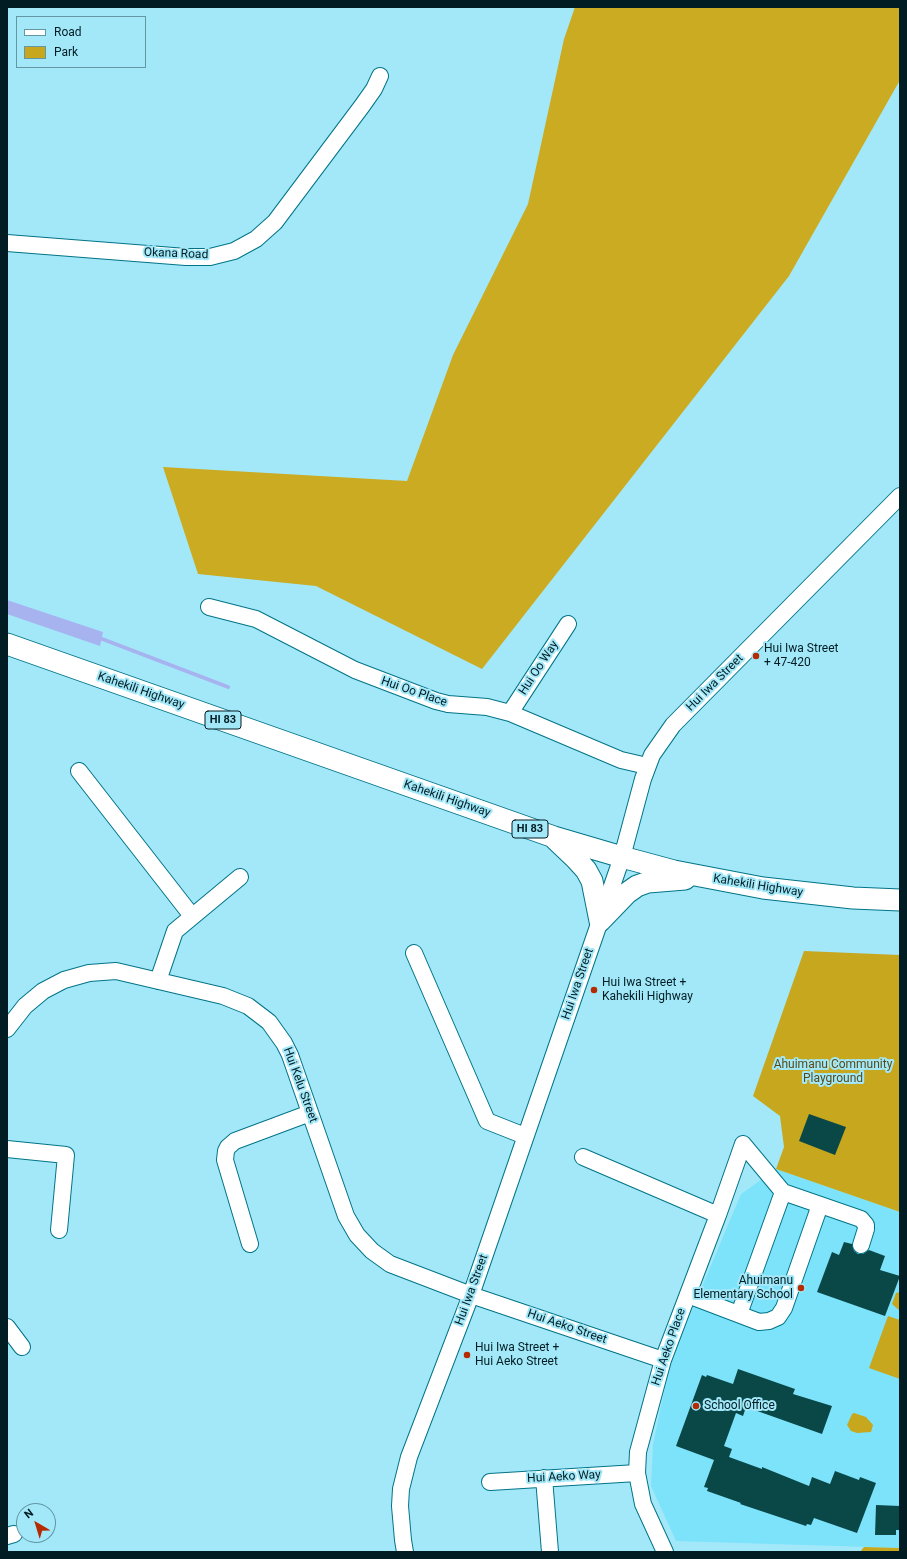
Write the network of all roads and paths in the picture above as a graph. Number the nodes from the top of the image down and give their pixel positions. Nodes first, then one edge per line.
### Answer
1 (380, 76) dead end
2 (7, 243) edge
3 (900, 496) edge
4 (209, 607) dead end
5 (568, 624) dead end
6 (7, 644) edge
7 (510, 713) junction
8 (647, 766) junction
9 (79, 771) dead end
10 (554, 837) junction
11 (622, 857) junction
12 (240, 877) dead end
13 (702, 877) junction
14 (900, 900) edge
15 (192, 916) junction
16 (600, 921) junction
17 (414, 953) dead end
18 (158, 981) junction
19 (7, 1029) edge
20 (310, 1113) junction
21 (526, 1136) junction
22 (7, 1149) edge
23 (584, 1157) dead end
24 (783, 1192) junction
25 (820, 1205) junction
26 (718, 1216) junction
27 (59, 1230) dead end
28 (250, 1244) dead end
29 (861, 1245) dead end
30 (470, 1295) junction
31 (688, 1295) junction
32 (739, 1314) junction
33 (7, 1328) edge
34 (22, 1347) dead end
35 (663, 1360) junction
36 (637, 1473) junction
37 (544, 1478) junction
38 (490, 1482) dead end
39 (406, 1552) edge
40 (550, 1552) edge
41 (665, 1552) edge

1 - 2 street, Okana Road
3 - 8 street, Hui Iwa Street
4 - 7 street, Hui Oo Place
5 - 7 street, Hui Oo Way
6 - 10 main road, Kahekili Highway / HI 83
7 - 8 street, Hui Oo Place
8 - 11 street, Hui Iwa Street
9 - 15 street
10 - 11 main road, Kahekili Highway / HI 83
10 - 16 main road
11 - 13 main road, Kahekili Highway / HI 83
11 - 16 street, Hui Iwa Street
12 - 15 street
13 - 14 main road, Kahekili Highway / HI 83
13 - 16 main road
15 - 18 street
16 - 21 street, Hui Iwa Street
17 - 21 street
18 - 19 street, Hui Kelu Street
18 - 20 street, Hui Kelu Street
20 - 28 street
20 - 30 street, Hui Kelu Street
21 - 30 street, Hui Iwa Street
22 - 27 street
23 - 26 street
24 - 25 street
24 - 26 street, Hui Aeko Place
24 - 32 street
25 - 29 street
25 - 32 street
26 - 31 street, Hui Aeko Place
30 - 35 street, Hui Aeko Street
30 - 39 street, Hui Iwa Street
31 - 32 street
31 - 35 street, Hui Aeko Place
33 - 34 street
35 - 36 street, Hui Aeko Place
36 - 37 street, Hui Aeko Way
36 - 41 street, Hui Aeko Place
37 - 38 street, Hui Aeko Way
37 - 40 street

